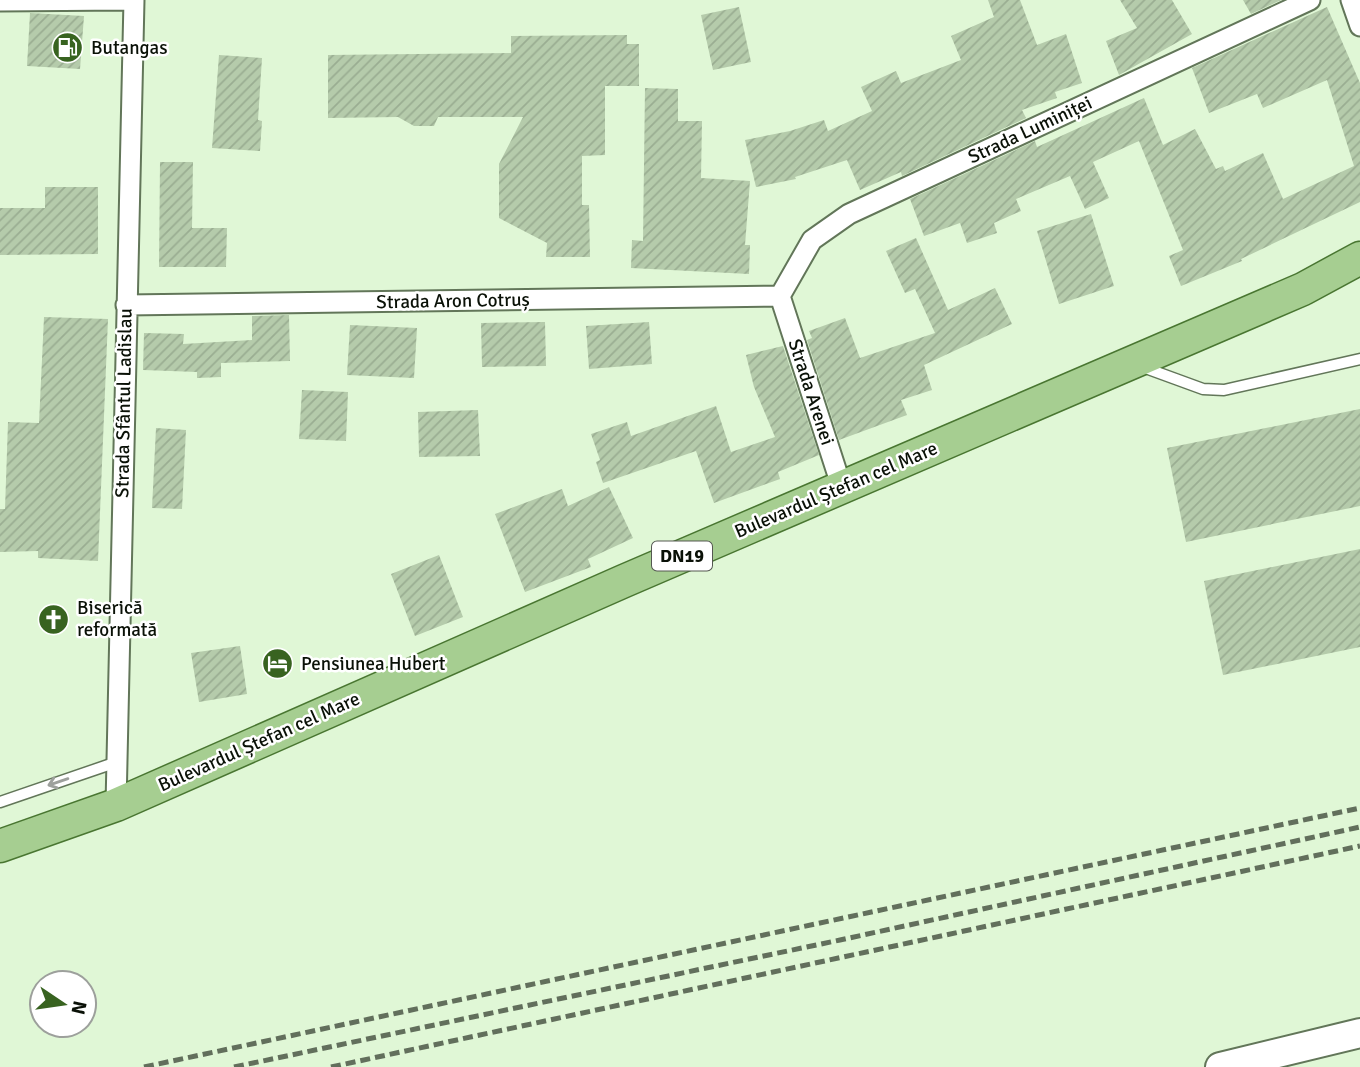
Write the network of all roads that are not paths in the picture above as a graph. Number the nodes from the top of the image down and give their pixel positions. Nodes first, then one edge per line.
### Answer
1 (126, 0) edge
2 (134, 0) edge
3 (1310, 0) edge
4 (1350, 0) edge
5 (0, 1) edge
6 (1360, 26) edge
7 (1360, 258) edge
8 (780, 296) junction
9 (126, 305) junction
10 (1360, 359) edge
11 (1132, 363) junction
12 (842, 488) junction
13 (117, 762) junction
14 (0, 802) edge
15 (116, 806) junction
16 (0, 846) edge
17 (1360, 1033) edge
18 (1220, 1067) edge

1 - 5 street
2 - 9 street, Strada Sfântul Ladislau
3 - 8 street, Strada Luminiței
4 - 6 street
7 - 11 main road, Bulevardul Ștefan cel Mare / DN19
8 - 9 street, Strada Aron Cotruș
8 - 12 street, Strada Arenei
9 - 13 street, Strada Sfântul Ladislau
10 - 11 lane
11 - 12 main road, Bulevardul Ștefan cel Mare / DN19
12 - 15 main road, Bulevardul Ștefan cel Mare / DN19
13 -> 14 lane
13 - 15 street, Strada Sfântul Ladislau
15 - 16 main road, Bulevardul Ștefan cel Mare / DN19
17 - 18 main road

